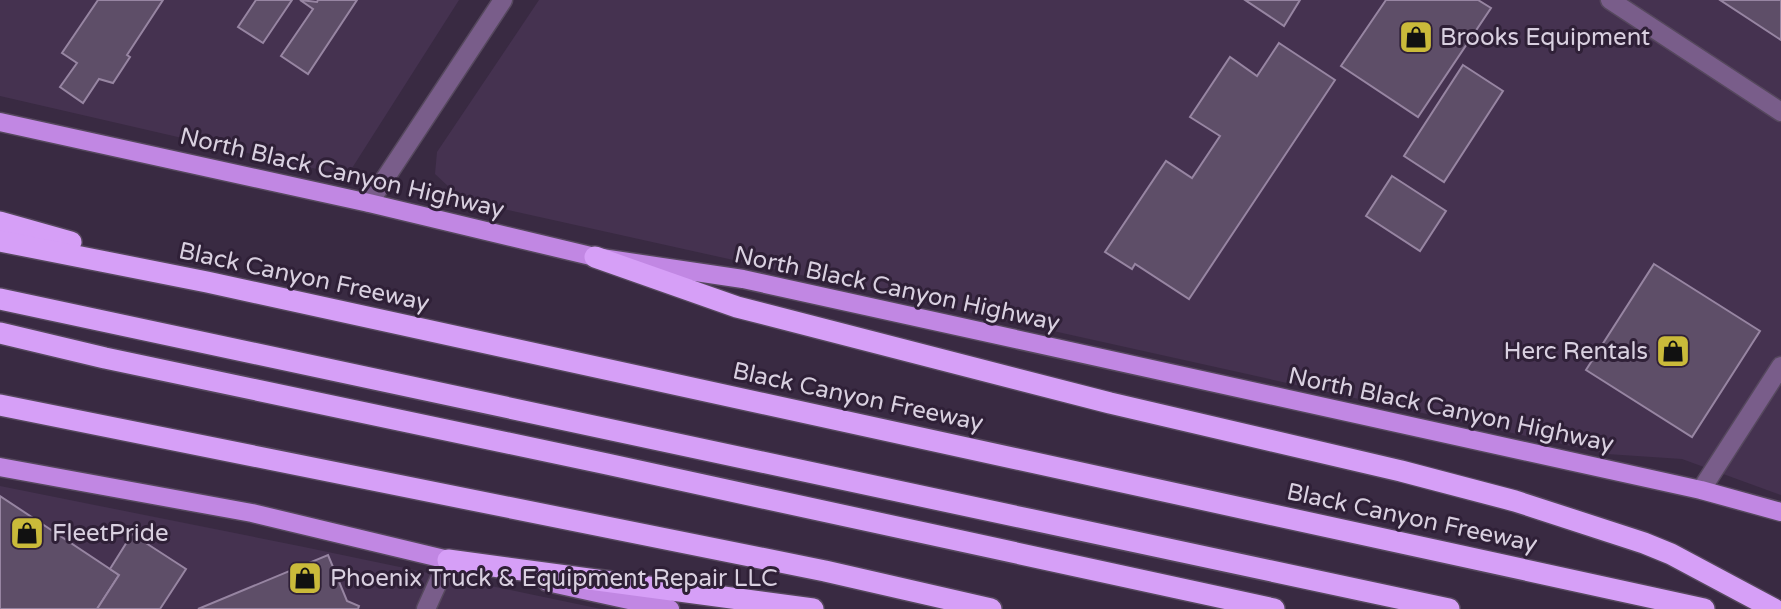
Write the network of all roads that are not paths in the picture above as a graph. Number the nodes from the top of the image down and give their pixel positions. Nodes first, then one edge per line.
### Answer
1 (503, 0) edge
2 (1610, 0) edge
3 (1781, 113) edge
4 (0, 122) edge
5 (369, 203) junction
6 (0, 222) edge
7 (0, 241) edge
8 (594, 257) junction
9 (207, 282) junction
10 (0, 299) edge
11 (0, 332) edge
12 (0, 345) edge
13 (105, 358) junction
14 (1781, 366) edge
15 (0, 405) edge
16 (0, 467) edge
17 (1701, 490) junction
18 (1781, 512) edge
19 (448, 560) junction
20 (426, 609) edge
21 (670, 609) edge
22 (813, 609) edge
23 (991, 609) edge
24 (1274, 609) edge
25 (1449, 609) edge
26 (1704, 609) edge
27 (1774, 609) edge

1 - 5 street
2 - 3 street
4 - 5 main road, North Black Canyon Highway
5 - 8 main road, North Black Canyon Highway
6 - 9 highway
7 - 9 highway, Black Canyon Freeway
8 - 17 main road, North Black Canyon Highway
8 - 27 highway
9 - 26 highway, Black Canyon Freeway
10 - 25 highway
11 - 13 highway
12 - 13 highway
13 - 24 highway
14 - 17 street
15 - 23 highway
16 - 19 main road
17 - 18 main road, North Black Canyon Highway
19 - 20 street
19 - 21 main road
19 - 22 highway

